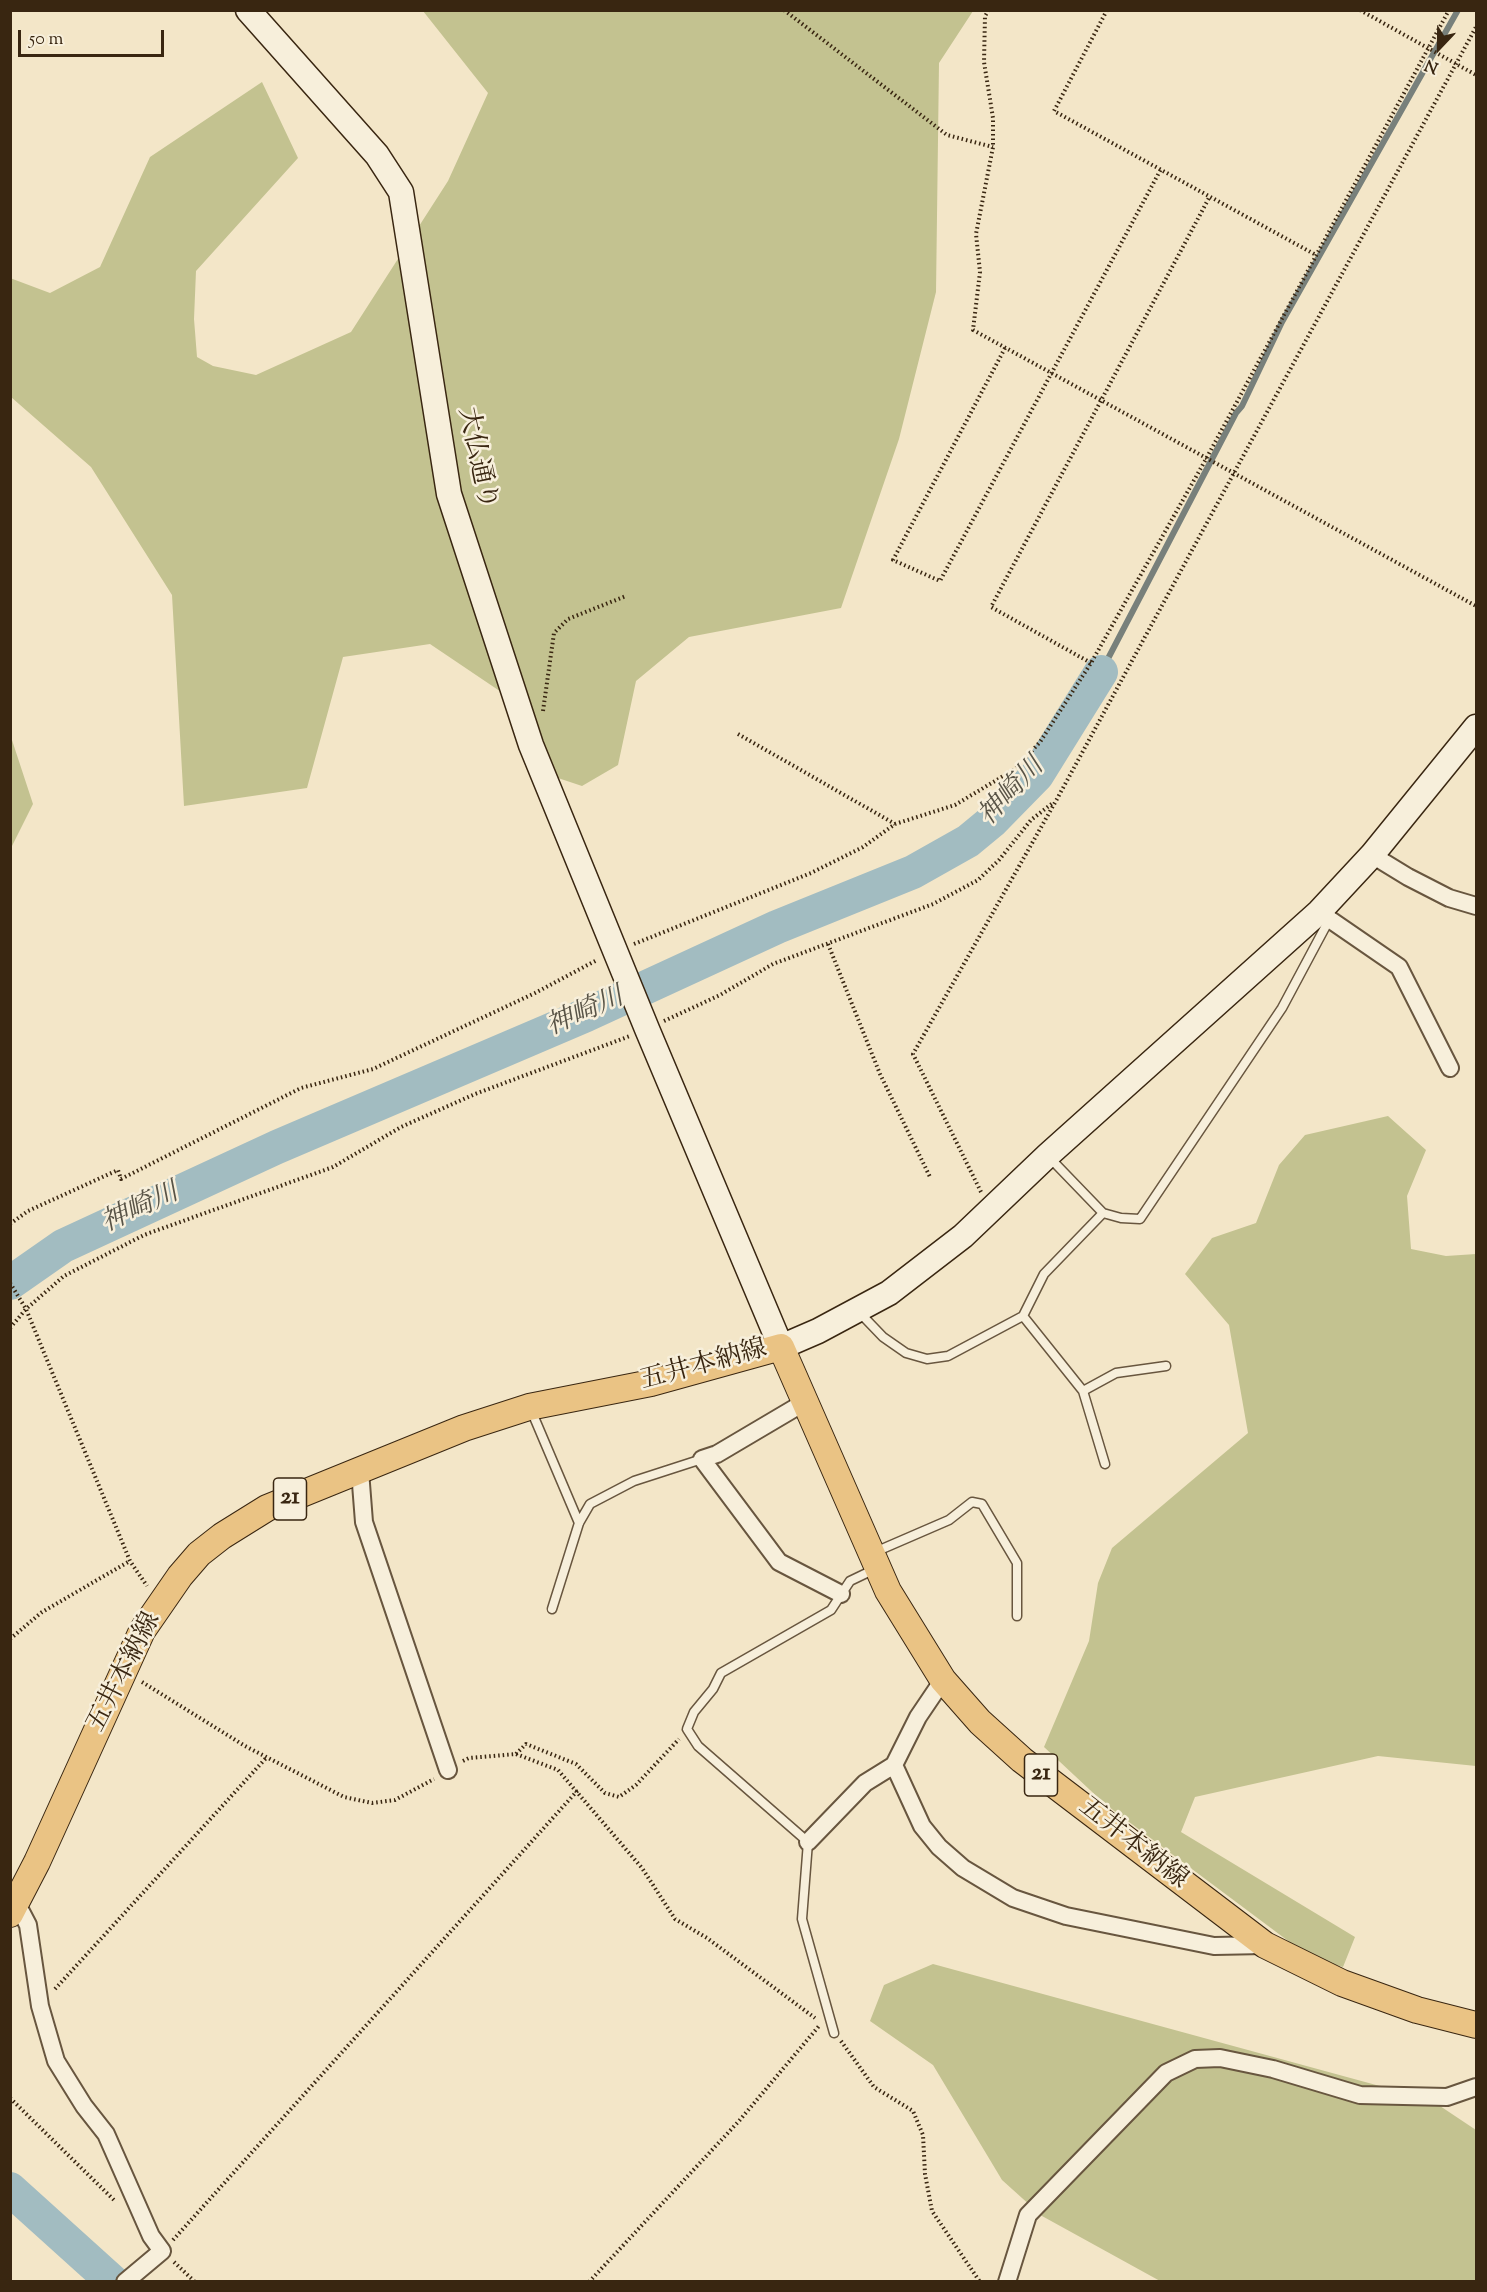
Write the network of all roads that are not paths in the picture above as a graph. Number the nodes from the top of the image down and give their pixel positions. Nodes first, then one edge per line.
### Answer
1 (248, 10) edge
2 (1476, 727) edge
3 (1372, 855) junction
4 (1476, 906) edge
5 (1324, 916) junction
6 (1450, 1068) dead end
7 (1048, 1155) junction
8 (1103, 1213) junction
9 (857, 1310) junction
10 (1023, 1316) junction
11 (781, 1347) junction
12 (1166, 1366) dead end
13 (1083, 1391) junction
14 (805, 1402) junction
15 (529, 1407) junction
16 (702, 1459) junction
17 (1105, 1464) dead end
18 (360, 1471) junction
19 (579, 1523) junction
20 (875, 1560) junction
21 (841, 1594) junction
22 (552, 1609) dead end
23 (1017, 1616) dead end
24 (943, 1680) junction
25 (894, 1765) junction
26 (448, 1770) road end
27 (808, 1842) junction
28 (14, 1909) edge
29 (1265, 1945) junction
30 (1476, 2025) edge
31 (834, 2033) road end
32 (1476, 2086) edge
33 (125, 2282) edge
34 (1007, 2282) edge

1 - 11 street, 大仏通り
2 - 3 street
3 - 4 street
3 - 5 street
5 - 6 street
5 - 7 street
5 - 8 lane
7 - 8 lane
7 - 9 street
8 - 10 lane
9 - 10 lane
9 - 11 street
10 - 13 lane
11 - 14 main road, 五井本納線 / 21
11 - 15 main road, 五井本納線 / 21
12 - 13 lane
13 - 17 lane
14 - 16 street
14 - 20 main road, 五井本納線 / 21
15 - 18 main road, 五井本納線 / 21
15 - 19 lane
16 - 19 lane
16 - 21 street
18 - 26 street
18 - 28 main road, 五井本納線 / 21
19 - 22 lane
20 - 21 lane
20 - 23 lane
20 - 24 main road, 五井本納線 / 21
21 - 27 lane
24 - 25 street
24 - 29 main road, 五井本納線 / 21
25 - 27 street
25 - 29 street
27 - 31 lane
28 - 33 street
29 - 30 main road, 五井本納線 / 21
32 - 34 street

